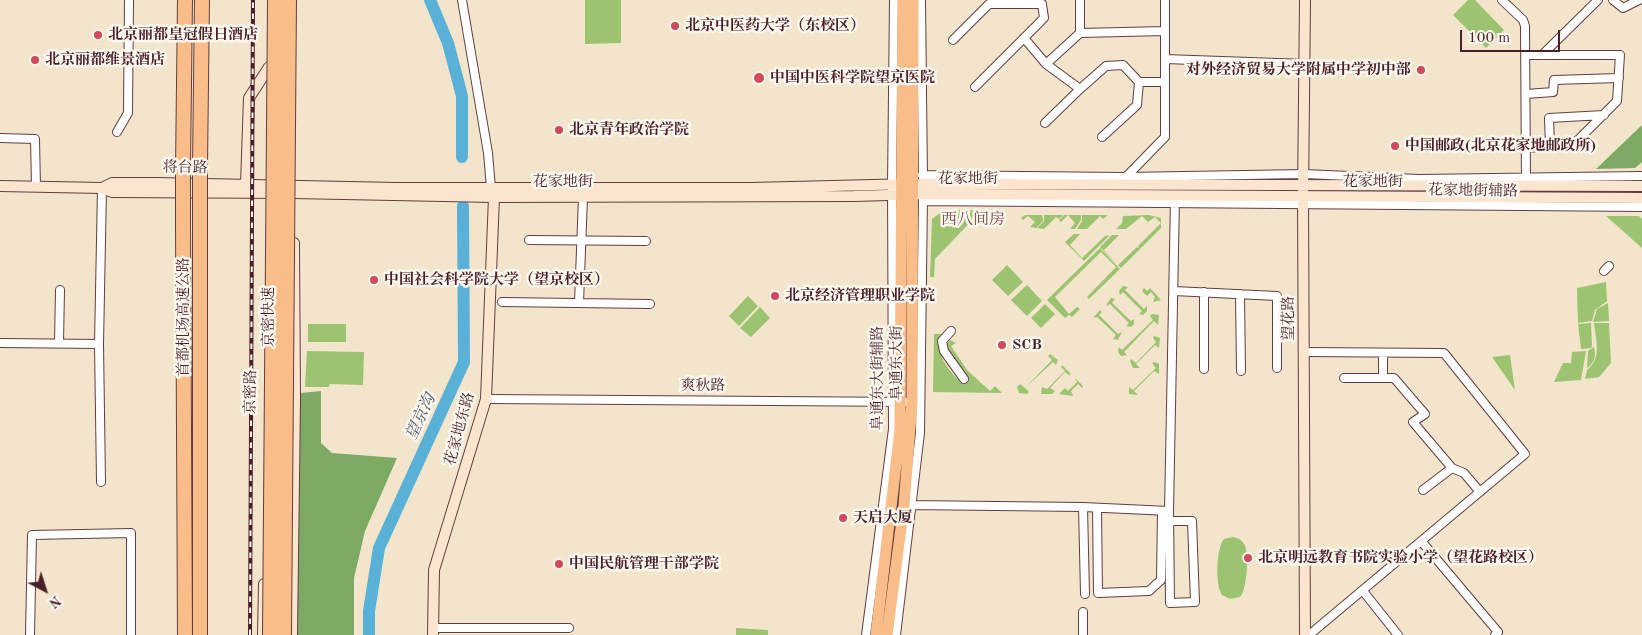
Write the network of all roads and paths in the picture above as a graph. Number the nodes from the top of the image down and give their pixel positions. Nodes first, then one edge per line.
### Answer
1 (129, 0) edge
2 (185, 0) edge
3 (202, 0) edge
4 (270, 0) edge
5 (275, 0) edge
6 (291, 0) edge
7 (462, 0) edge
8 (894, 0) edge
9 (903, 0) edge
10 (913, 0) edge
11 (921, 0) edge
12 (1080, 0) edge
13 (1305, 0) edge
14 (1504, 0) edge
15 (1598, 0) edge
16 (1612, 0) edge
17 (1639, 0) edge
18 (1164, 1) edge
19 (1165, 31) junction
20 (1080, 33) junction
21 (1024, 38) junction
22 (953, 40) dead end
23 (1526, 55) junction
24 (1542, 55) junction
25 (1165, 59) junction
26 (1046, 64) junction
27 (1306, 64) junction
28 (269, 68) junction
29 (1619, 78) junction
30 (1139, 82) junction
31 (1165, 82) junction
32 (974, 87) dead end
33 (1080, 89) junction
34 (1526, 94) junction
35 (1604, 115) junction
36 (1045, 123) dead end
37 (117, 132) dead end
38 (1102, 137) dead end
39 (0, 138) edge
40 (1550, 146) junction
41 (1526, 148) junction
42 (1304, 174) junction
43 (1642, 176) edge
44 (1125, 177) junction
45 (1526, 182) junction
46 (246, 184) junction
47 (0, 186) edge
48 (1118, 186) junction
49 (1642, 186) edge
50 (36, 187) junction
51 (102, 188) junction
52 (268, 189) junction
53 (293, 189) junction
54 (920, 189) junction
55 (896, 190) junction
56 (492, 192) junction
57 (1303, 195) junction
58 (583, 197) junction
59 (1642, 198) edge
60 (1175, 199) junction
61 (1642, 207) edge
62 (529, 240) dead end
63 (580, 241) junction
64 (646, 241) dead end
65 (60, 290) dead end
66 (1174, 290) junction
67 (1204, 292) junction
68 (1240, 294) junction
69 (502, 302) dead end
70 (579, 303) junction
71 (650, 304) dead end
72 (951, 331) dead end
73 (0, 343) edge
74 (59, 343) junction
75 (99, 344) junction
76 (1304, 352) junction
77 (1383, 353) junction
78 (1277, 368) dead end
79 (1204, 369) dead end
80 (1241, 371) dead end
81 (1344, 378) dead end
82 (1384, 378) junction
83 (964, 379) dead end
84 (486, 399) junction
85 (896, 401) junction
86 (916, 402) junction
87 (1452, 468) junction
88 (101, 482) dead end
89 (1423, 490) dead end
90 (1480, 492) junction
91 (908, 505) junction
92 (1083, 507) junction
93 (1097, 508) junction
94 (1166, 511) junction
95 (1170, 521) junction
96 (1422, 542) junction
97 (1363, 591) junction
98 (1084, 594) dead end
99 (1083, 612) dead end
100 (569, 628) dead end
101 (433, 632) edge
102 (30, 635) edge
103 (131, 635) edge
104 (184, 635) edge
105 (200, 635) edge
106 (263, 635) edge
107 (270, 635) edge
108 (284, 635) edge
109 (292, 635) edge
110 (866, 635) edge
111 (876, 635) edge
112 (887, 635) edge
113 (896, 635) edge
114 (1083, 635) edge
115 (1305, 635) edge
116 (1309, 635) edge
117 (1398, 635) edge
118 (1495, 635) edge

1 - 37 street
2 - 104 highway, 首都机场高速公路, bridge
3 - 105 highway, 首都机场高速公路, bridge
4 - 28 main road, 京密路
5 - 107 highway, 京密快速, bridge
6 - 53 main road
6 - 108 highway, 京密快速, bridge
7 - 56 street
8 - 55 street
9 - 55 main road, 阜通东大街
10 - 54 main road, 阜通东大街
11 - 54 street
12 - 20 street
13 - 27 main road, 望花路
14 - 23 street
15 - 24 street
16 - 17 street
18 - 19 street
19 - 20 street
19 - 25 street
20 - 26 street
21 - 22 street
21 - 26 street
21 - 32 street
23 - 24 street
23 - 34 street
24 - 29 street
25 - 27 street
25 - 31 street
26 - 33 street
27 - 42 main road, 望花路
28 - 46 main road
28 - 52 main road, 京密路
29 - 34 street
29 - 35 street
30 - 31 street
30 - 33 street
30 - 38 street
31 - 44 street
33 - 36 street
34 - 41 street
35 - 40 street
35 - 40 street
39 - 50 street
40 - 41 street
41 - 45 street
42 - 44 street, 花家地街辅路
42 - 45 street, 花家地街辅路
42 - 57 main road, 望花路
43 - 45 street, 花家地街辅路
44 - 48 street
44 - 54 street, 花家地街辅路
45 - 49 main road, 花家地街
45 - 57 main road, 花家地街
46 - 51 main road, 将台路
46 - 52 main road, 将台路
47 - 50 main road, 将台路
48 - 54 main road, 花家地街
48 - 57 main road, 花家地街
50 - 51 main road, 将台路
51 - 52 main road, 将台路
51 - 75 street
52 - 53 main road, 花家地街
52 - 106 main road, 京密路
53 - 56 main road, 花家地街
53 - 109 main road
54 - 55 main road, 花家地街
54 - 60 main road, 花家地街
54 - 86 main road, 阜通东大街
54 - 86 street
55 - 56 main road, 花家地街
55 - 58 main road, 花家地街
55 - 85 main road, 阜通东大街
56 - 58 main road, 花家地街
56 - 84 main road, 花家地东路
57 - 59 main road, 花家地街
57 - 60 main road, 花家地街
57 - 61 street, 花家地街辅路
57 - 76 main road, 望花路
58 - 63 street
60 - 66 street
62 - 63 street
63 - 64 street
63 - 70 street
65 - 74 street
66 - 67 street
66 - 94 street
67 - 68 street
67 - 79 street
68 - 78 street
68 - 80 street
69 - 70 street
70 - 71 street
72 - 83 street
73 - 74 street
74 - 75 street
75 - 88 street
76 - 77 street
76 - 115 main road, 望花路
77 - 82 street
77 - 90 street
81 - 82 street
82 - 87 street
84 - 85 street, 爽秋路
84 - 101 main road, 花家地东路
85 - 86 street, 爽秋路
85 - 110 street, 阜通东大街辅路
85 - 111 main road, 阜通东大街
86 - 91 main road, 阜通东大街
87 - 89 street
87 - 90 street
90 - 96 street
91 - 92 street
91 - 112 main road, 阜通东大街
91 - 113 street
92 - 93 street
92 - 98 street
93 - 94 street
93 - 94 street
94 - 95 street
95 - 95 street
96 - 97 street
96 - 118 street
97 - 116 street
97 - 117 street
99 - 114 street
100 - 101 street
102 - 103 street

